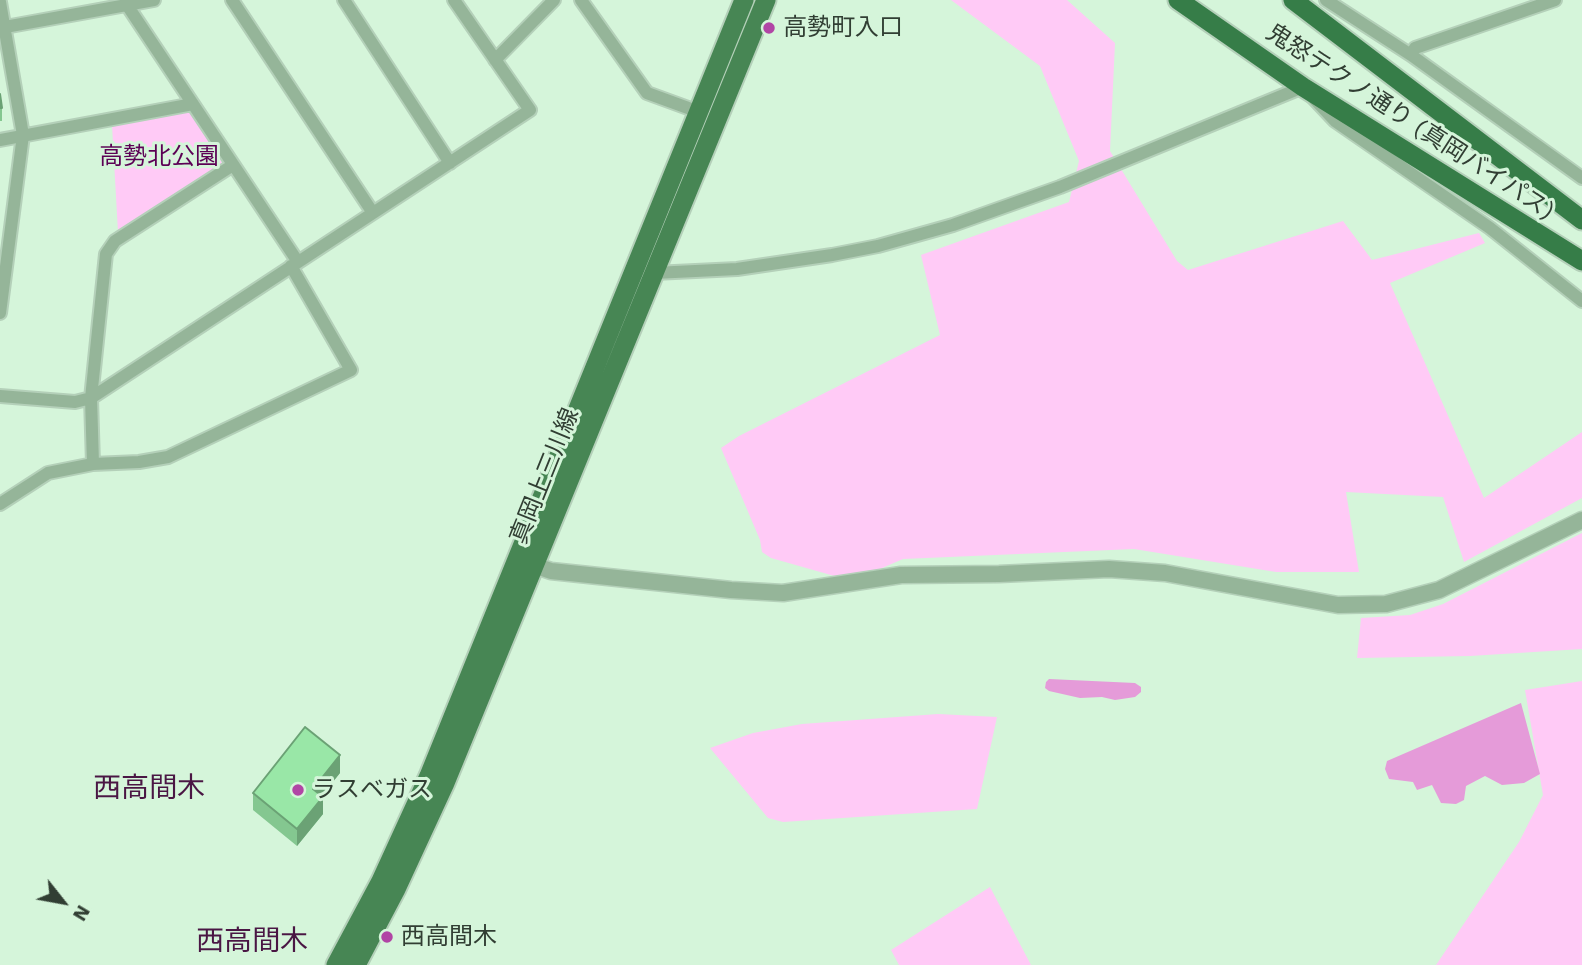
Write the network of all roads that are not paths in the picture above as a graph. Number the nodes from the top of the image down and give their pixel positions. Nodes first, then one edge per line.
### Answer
1 (154, 0) edge
2 (232, 0) edge
3 (344, 0) edge
4 (454, 0) edge
5 (554, 0) edge
6 (581, 0) edge
7 (744, 0) edge
8 (766, 0) edge
9 (1178, 0) edge
10 (1293, 0) edge
11 (1326, 0) edge
12 (1555, 0) edge
13 (0, 2) edge
14 (127, 5) junction
15 (5, 27) junction
16 (1410, 55) junction
17 (495, 60) junction
18 (1303, 87) junction
19 (193, 104) junction
20 (699, 113) junction
21 (23, 135) junction
22 (0, 140) edge
23 (450, 163) junction
24 (233, 165) junction
25 (1582, 178) edge
26 (373, 213) junction
27 (1582, 220) edge
28 (1582, 261) edge
29 (294, 264) junction
30 (654, 273) junction
31 (1582, 300) edge
32 (0, 313) edge
33 (0, 396) edge
34 (91, 398) junction
35 (93, 464) junction
36 (0, 505) edge
37 (1582, 520) edge
38 (527, 563) junction
39 (336, 965) edge
40 (356, 965) edge

1 - 14 street
2 - 26 street
3 - 23 street
4 - 17 street
5 - 17 street
6 - 20 street
7 - 20 main road, 真岡上三川線
8 - 30 main road, 真岡上三川線
9 - 18 highway, 鬼怒テクノ通り (真岡バイパス)
10 - 27 highway, 鬼怒テクノ通り (真岡バイパス)
11 - 16 street
12 - 16 street
13 - 15 street
14 - 15 street
14 - 19 street
15 - 21 street
16 - 25 street
17 - 23 street
18 - 28 highway, 鬼怒テクノ通り (真岡バイパス)
18 - 30 street
18 - 31 street
19 - 21 street
19 - 24 street
20 - 38 main road, 真岡上三川線
21 - 22 street
21 - 32 street
23 - 26 street
24 - 29 street
24 - 34 street
26 - 29 street
29 - 34 street
29 - 35 street
30 - 38 main road, 真岡上三川線
33 - 34 street
34 - 35 street
35 - 36 street
37 - 38 street
38 - 39 main road, 真岡上三川線
38 - 40 main road, 真岡上三川線

